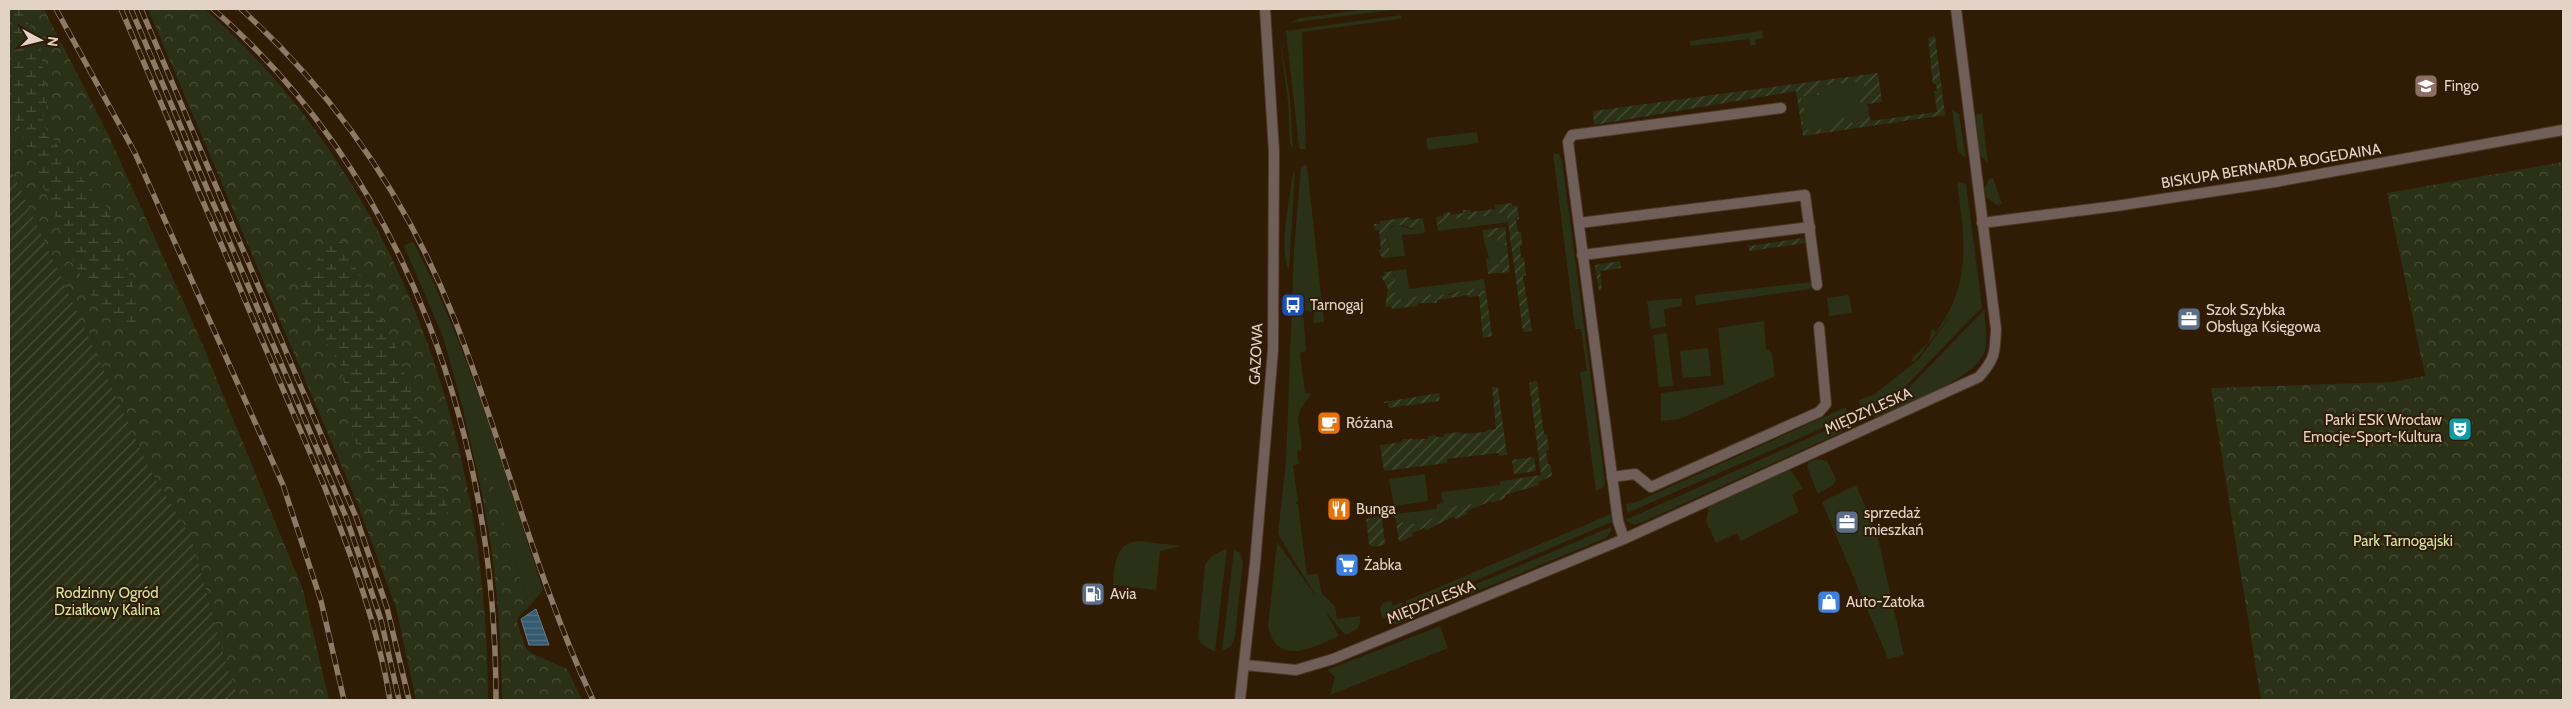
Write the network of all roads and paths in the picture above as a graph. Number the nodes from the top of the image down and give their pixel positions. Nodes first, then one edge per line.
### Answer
1 (1265, 9) edge
2 (1956, 9) edge
3 (1781, 108) dead end
4 (2563, 130) edge
5 (1579, 223) junction
6 (1982, 223) junction
7 (1810, 227) junction
8 (1582, 255) junction
9 (1817, 285) dead end
10 (1819, 328) dead end
11 (1612, 477) junction
12 (1624, 538) junction
13 (1244, 664) junction
14 (1240, 700) edge

1 - 13 street, GAZOWA
2 - 6 street, MIĘDZYLESKA
3 - 5 street
4 - 6 street, BISKUPA BERNARDA BOGEDAINA
5 - 7 street
5 - 8 street
6 - 12 street, MIĘDZYLESKA
7 - 8 street
7 - 9 street
8 - 11 street
10 - 11 street, MIĘDZYLESKA
11 - 12 street
12 - 13 street, MIĘDZYLESKA
13 - 14 street, GAZOWA

